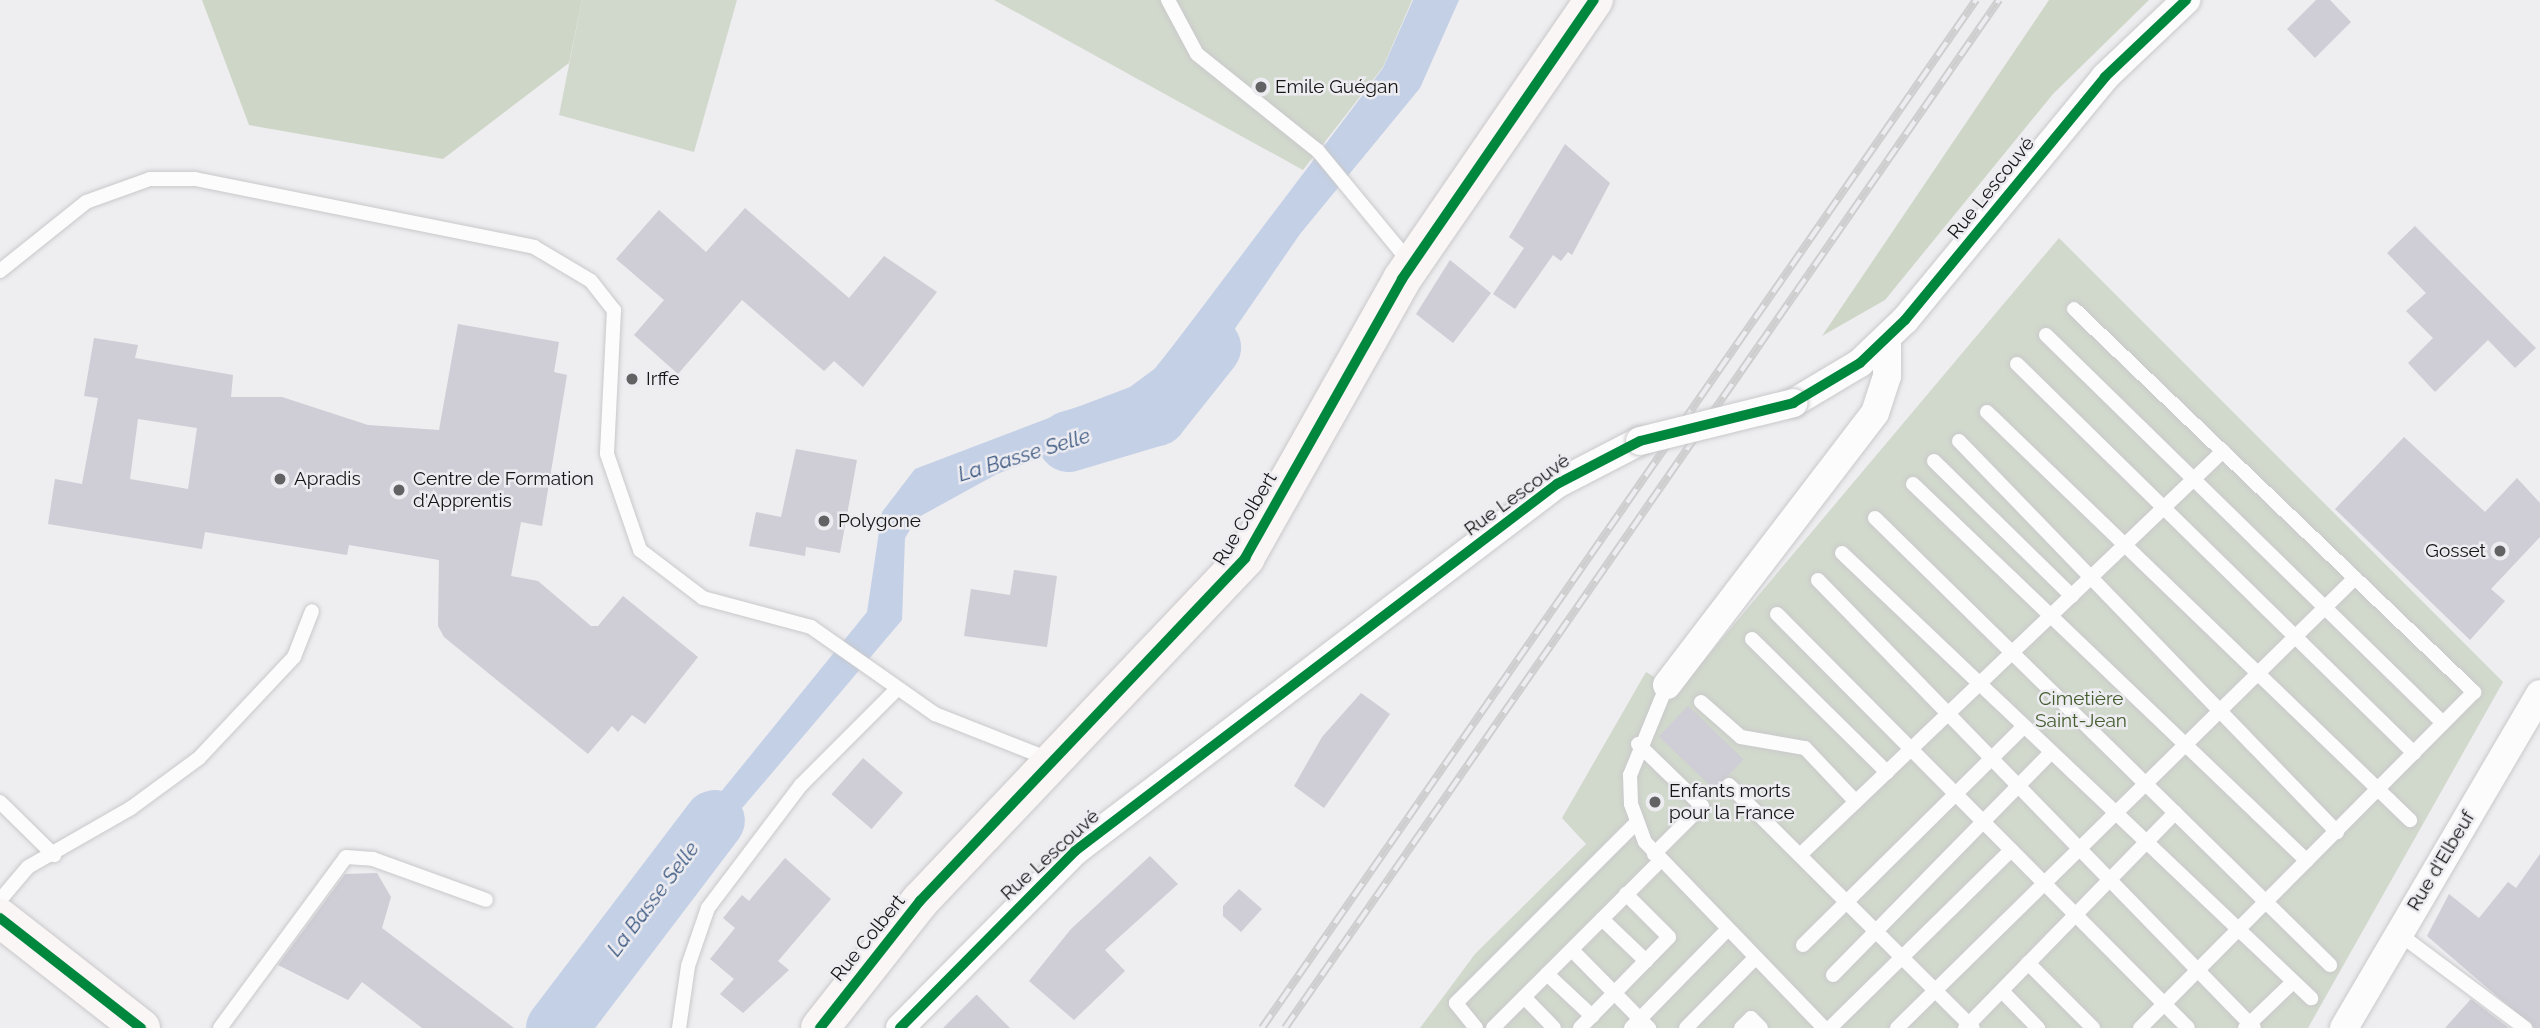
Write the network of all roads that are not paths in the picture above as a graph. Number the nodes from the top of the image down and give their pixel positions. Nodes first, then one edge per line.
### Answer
1 (1168, 0) edge
2 (1594, 0) edge
3 (2186, 0) edge
4 (1412, 265) junction
5 (0, 271) edge
6 (2074, 309) dead end
7 (2046, 335) dead end
8 (1887, 340) junction
9 (2017, 364) dead end
10 (1987, 412) dead end
11 (1959, 441) dead end
12 (2222, 451) junction
13 (1934, 461) dead end
14 (2193, 479) junction
15 (1913, 484) dead end
16 (2164, 508) junction
17 (1875, 518) dead end
18 (2125, 545) junction
19 (1842, 554) dead end
20 (2091, 578) junction
21 (2355, 578) junction
22 (1818, 580) dead end
23 (2071, 596) junction
24 (2325, 608) junction
25 (312, 611) dead end
26 (1777, 614) dead end
27 (2051, 616) junction
28 (2296, 637) junction
29 (1752, 639) dead end
30 (2012, 653) junction
31 (2258, 674) junction
32 (1980, 684) junction
33 (1667, 685) joint
34 (895, 691) junction
35 (2540, 694) edge
36 (1702, 702) dead end
37 (2220, 712) junction
38 (1948, 714) junction
39 (2444, 723) junction
40 (2024, 726) junction
41 (1638, 744) junction
42 (2186, 745) junction
43 (1911, 749) junction
44 (2051, 752) junction
45 (2414, 753) junction
46 (1991, 758) junction
47 (1052, 760) junction
48 (1887, 772) junction
49 (2146, 784) junction
50 (1729, 785) dead end
51 (2018, 786) junction
52 (2379, 789) junction
53 (1956, 794) junction
54 (0, 802) edge
55 (1856, 802) junction
56 (2116, 813) junction
57 (2175, 813) junction
58 (2410, 820) dead end
59 (1983, 821) junction
60 (1637, 822) junction
61 (2337, 832) junction
62 (2147, 842) junction
63 (2080, 849) junction
64 (2011, 850) junction
65 (54, 855) junction
66 (1800, 855) junction
67 (1656, 858) junction
68 (2307, 861) junction
69 (2110, 880) junction
70 (2045, 883) junction
71 (1626, 894) junction
72 (0, 900) edge
73 (486, 901) dead end
74 (1847, 902) junction
75 (2266, 902) junction
76 (2076, 915) junction
77 (0, 918) edge
78 (1602, 919) junction
79 (1727, 930) junction
80 (2239, 930) junction
81 (1876, 931) junction
82 (2398, 933) junction
83 (1803, 946) dead end
84 (1572, 950) junction
85 (1902, 957) junction
86 (1755, 958) junction
87 (1646, 961) junction
88 (2028, 964) junction
89 (2330, 965) dead end
90 (2198, 970) junction
91 (1547, 974) junction
92 (1833, 975) dead end
93 (2293, 982) junction
94 (1935, 990) junction
95 (2001, 991) junction
96 (1614, 993) junction
97 (1524, 998) junction
98 (2311, 998) dead end
99 (2164, 1004) junction
100 (1592, 1016) junction
101 (1640, 1025) edge
102 (1500, 1026) edge
103 (1969, 1027) edge
104 (2250, 1027) edge
105 (141, 1028) edge
106 (220, 1028) edge
107 (679, 1028) edge
108 (820, 1028) edge
109 (900, 1028) edge
110 (1476, 1028) edge
111 (1554, 1028) edge
112 (1580, 1028) edge
113 (1686, 1028) edge
114 (1741, 1028) edge
115 (1761, 1028) edge
116 (1824, 1028) edge
117 (1829, 1028) edge
118 (1896, 1028) edge
119 (2038, 1028) edge
120 (2093, 1028) edge
121 (2140, 1028) edge
122 (2189, 1028) edge
123 (2344, 1028) edge
124 (2525, 1028) edge

1 - 4 lane
2 - 4 street, Rue Colbert
3 - 8 street, Rue Lescouvé
4 - 47 street, Rue Colbert
5 - 34 lane
6 - 12 lane
7 - 14 lane
8 - 33 street
8 - 109 street, Rue Lescouvé, bridge
9 - 16 lane
10 - 18 lane
11 - 20 lane
12 - 14 lane
12 - 21 lane
13 - 23 lane
14 - 16 lane
14 - 24 lane
15 - 27 lane
16 - 18 lane
16 - 28 lane
17 - 30 lane
18 - 20 lane
18 - 31 lane
19 - 32 lane
20 - 23 lane
20 - 37 lane
21 - 24 lane
21 - 39 lane
22 - 38 lane
23 - 27 lane
24 - 28 lane
24 - 39 lane
25 - 65 lane
26 - 43 lane
27 - 30 lane
27 - 42 lane
28 - 31 lane
28 - 45 lane
29 - 48 lane
30 - 32 lane
30 - 49 lane
31 - 37 lane
31 - 52 lane
32 - 38 lane
32 - 40 lane
33 - 41 lane
34 - 47 lane
34 - 107 lane
35 - 82 street, Rue d'Elbeuf
36 - 55 lane
37 - 42 lane
37 - 61 lane
38 - 43 lane
38 - 46 lane
39 - 45 lane
40 - 44 lane
40 - 46 lane
41 - 60 lane
41 - 67 lane
42 - 49 lane
42 - 68 lane
43 - 48 lane
43 - 53 lane
44 - 51 lane
44 - 56 lane
45 - 52 lane
46 - 51 lane
46 - 53 lane
47 - 108 street, Rue Colbert
48 - 55 lane
49 - 56 lane
49 - 57 lane
50 - 66 lane
51 - 59 lane
51 - 63 lane
52 - 58 lane
52 - 61 lane
53 - 59 lane
53 - 74 lane
54 - 65 lane
55 - 66 lane
56 - 62 lane
56 - 63 lane
57 - 62 lane
57 - 75 lane
59 - 64 lane
59 - 81 lane
60 - 67 lane
60 - 110 lane
61 - 68 lane
62 - 69 lane
62 - 80 lane
63 - 69 lane
63 - 70 lane
64 - 70 lane
64 - 85 lane
65 - 72 lane
66 - 74 lane
67 - 71 lane
67 - 79 lane
68 - 75 lane
69 - 76 lane
69 - 90 lane
70 - 76 lane
70 - 94 lane
71 - 78 lane
71 - 87 lane
73 - 106 lane
74 - 81 lane
74 - 83 lane
75 - 80 lane
75 - 89 lane
76 - 88 lane
76 - 99 lane
77 - 105 street
78 - 84 lane
78 - 87 lane
79 - 86 lane
79 - 101 lane
80 - 90 lane
80 - 93 lane
81 - 85 lane
81 - 92 lane
82 - 123 street, Rue d'Elbeuf
82 - 124 lane
84 - 91 lane
84 - 96 lane
85 - 94 lane
85 - 117 lane
86 - 113 lane
86 - 116 lane
87 - 96 lane
88 - 95 lane
88 - 120 lane
90 - 99 lane
90 - 104 lane
91 - 97 lane
91 - 100 lane
93 - 98 lane
93 - 104 lane
94 - 103 lane
94 - 118 lane
95 - 103 lane
95 - 119 lane
96 - 100 lane
96 - 101 lane
97 - 102 lane
97 - 111 lane
99 - 121 lane
99 - 122 lane
100 - 112 lane
114 - 115 lane

